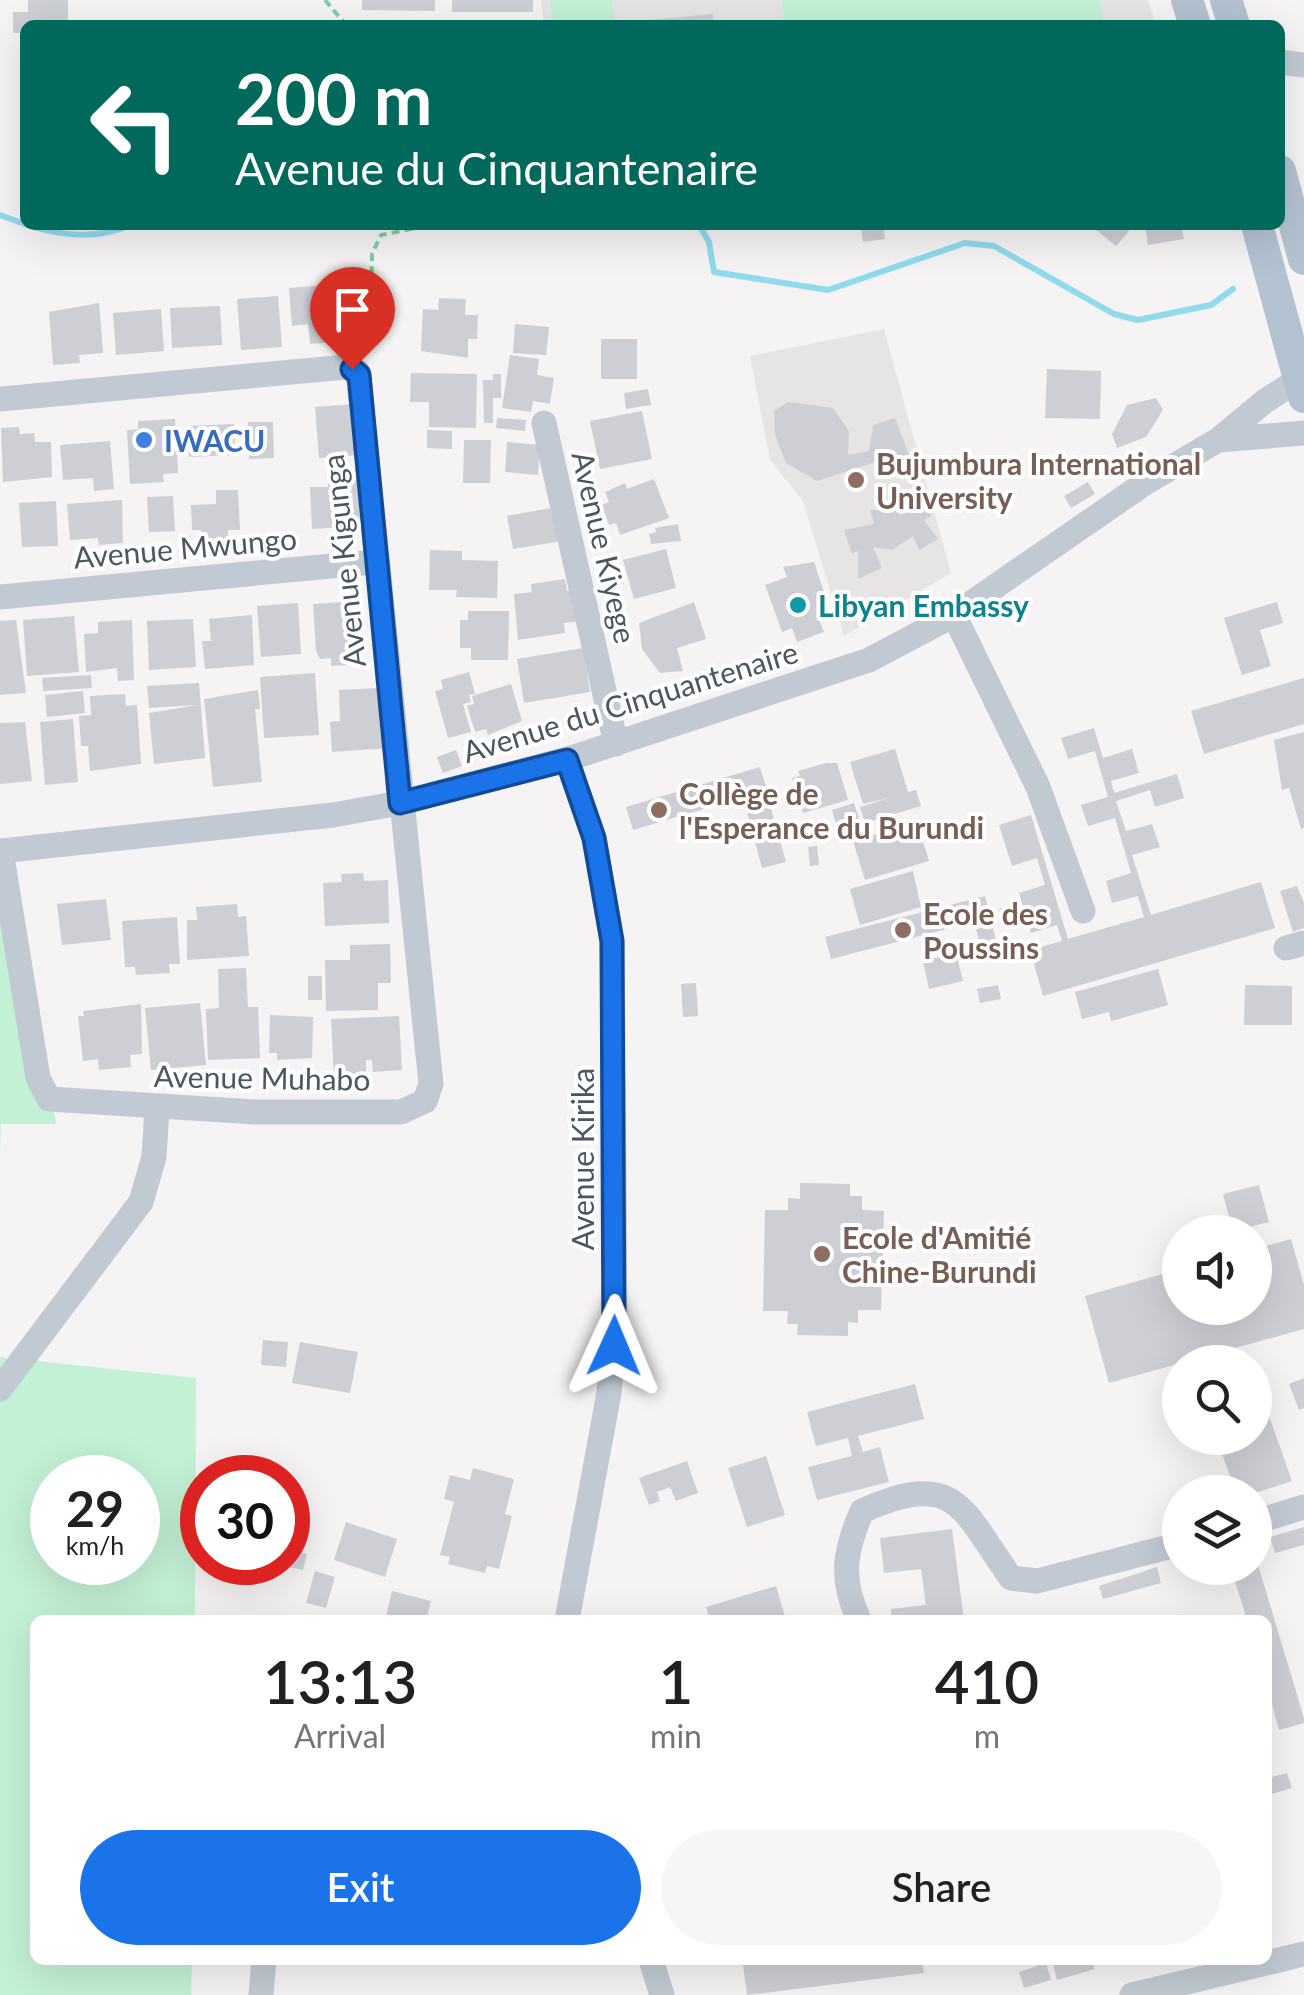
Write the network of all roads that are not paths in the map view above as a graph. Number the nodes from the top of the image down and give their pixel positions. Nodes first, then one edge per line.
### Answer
1 (1285, 187) edge
2 (1302, 242) edge
3 (1263, 245) edge
4 (1302, 384) edge
5 (0, 399) edge
6 (544, 423) dead end
7 (1304, 433) edge
8 (1218, 440) junction
9 (375, 562) junction
10 (0, 597) edge
11 (954, 615) junction
12 (616, 744) junction
13 (567, 760) junction
14 (400, 803) junction
15 (0, 851) edge
16 (1083, 911) dead end
17 (157, 1108) junction
18 (0, 1389) edge
19 (1304, 1507) edge
20 (1272, 1517) edge
21 (1162, 1549) edge
22 (567, 1615) edge
23 (856, 1615) edge
24 (1304, 1954) edge
25 (1272, 1962) edge
26 (264, 1965) edge
27 (653, 1965) edge
28 (1258, 1965) edge
29 (261, 1995) edge
30 (662, 1995) edge
31 (1132, 1995) edge

1 - 2 main road
2 - 3 street
3 - 4 main road
4 - 8 street, Avenue du Cinquantenaire
5 - 9 street, Avenue Kigunga
6 - 12 street, Avenue Kiyege
7 - 8 street
8 - 11 street, Avenue du Cinquantenaire
9 - 10 street, Avenue Mwungo
9 - 14 street, Avenue Kigunga
11 - 12 street, Avenue du Cinquantenaire
11 - 16 street
12 - 13 street, Avenue du Cinquantenaire
13 - 14 street, Avenue du Cinquantenaire
13 - 22 street, Avenue Kirika
14 - 15 street, Avenue du Cinquantenaire
14 - 17 street, Avenue Muhabo
15 - 17 street, Avenue Muhabo
17 - 18 street
19 - 20 street
21 - 23 street
24 - 25 street
26 - 29 street
27 - 30 street
28 - 31 street

